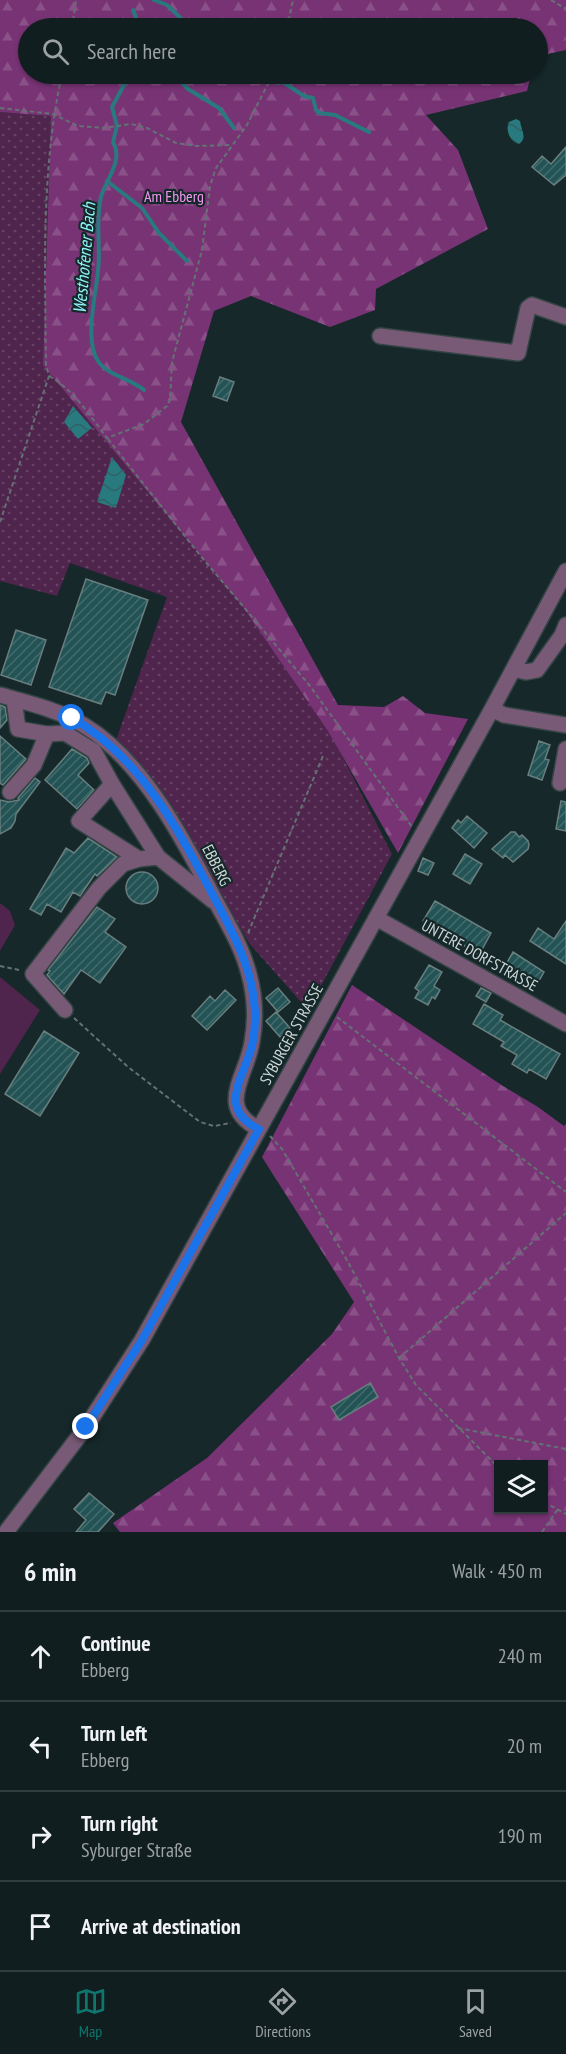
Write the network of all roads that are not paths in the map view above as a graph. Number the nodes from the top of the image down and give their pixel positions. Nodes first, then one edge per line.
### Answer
1 (566, 317) edge
2 (380, 336) dead end
3 (566, 571) edge
4 (566, 625) edge
5 (514, 669) junction
6 (7, 697) edge
7 (492, 710) junction
8 (566, 725) edge
9 (48, 734) junction
10 (566, 749) edge
11 (560, 783) dead end
12 (112, 784) junction
13 (10, 792) dead end
14 (158, 856) junction
15 (139, 859) junction
16 (218, 904) junction
17 (376, 918) junction
18 (65, 1010) road end
19 (566, 1024) edge
20 (259, 1129) junction
21 (6, 1532) edge

1 - 2 street
3 - 5 street, SYBURGER STRASSE
4 - 5 street
5 - 7 street, SYBURGER STRASSE
6 - 9 street
6 - 16 street, EBBERG
7 - 8 street
7 - 17 street, SYBURGER STRASSE
9 - 12 street
9 - 13 street
10 - 11 street
12 - 14 street
12 - 15 street
14 - 15 street
14 - 16 street
15 - 18 street
16 - 20 street, EBBERG
17 - 19 street, UNTERE DORFSTRASSE
17 - 20 street, SYBURGER STRASSE
20 - 21 street, SYBURGER STRASSE

